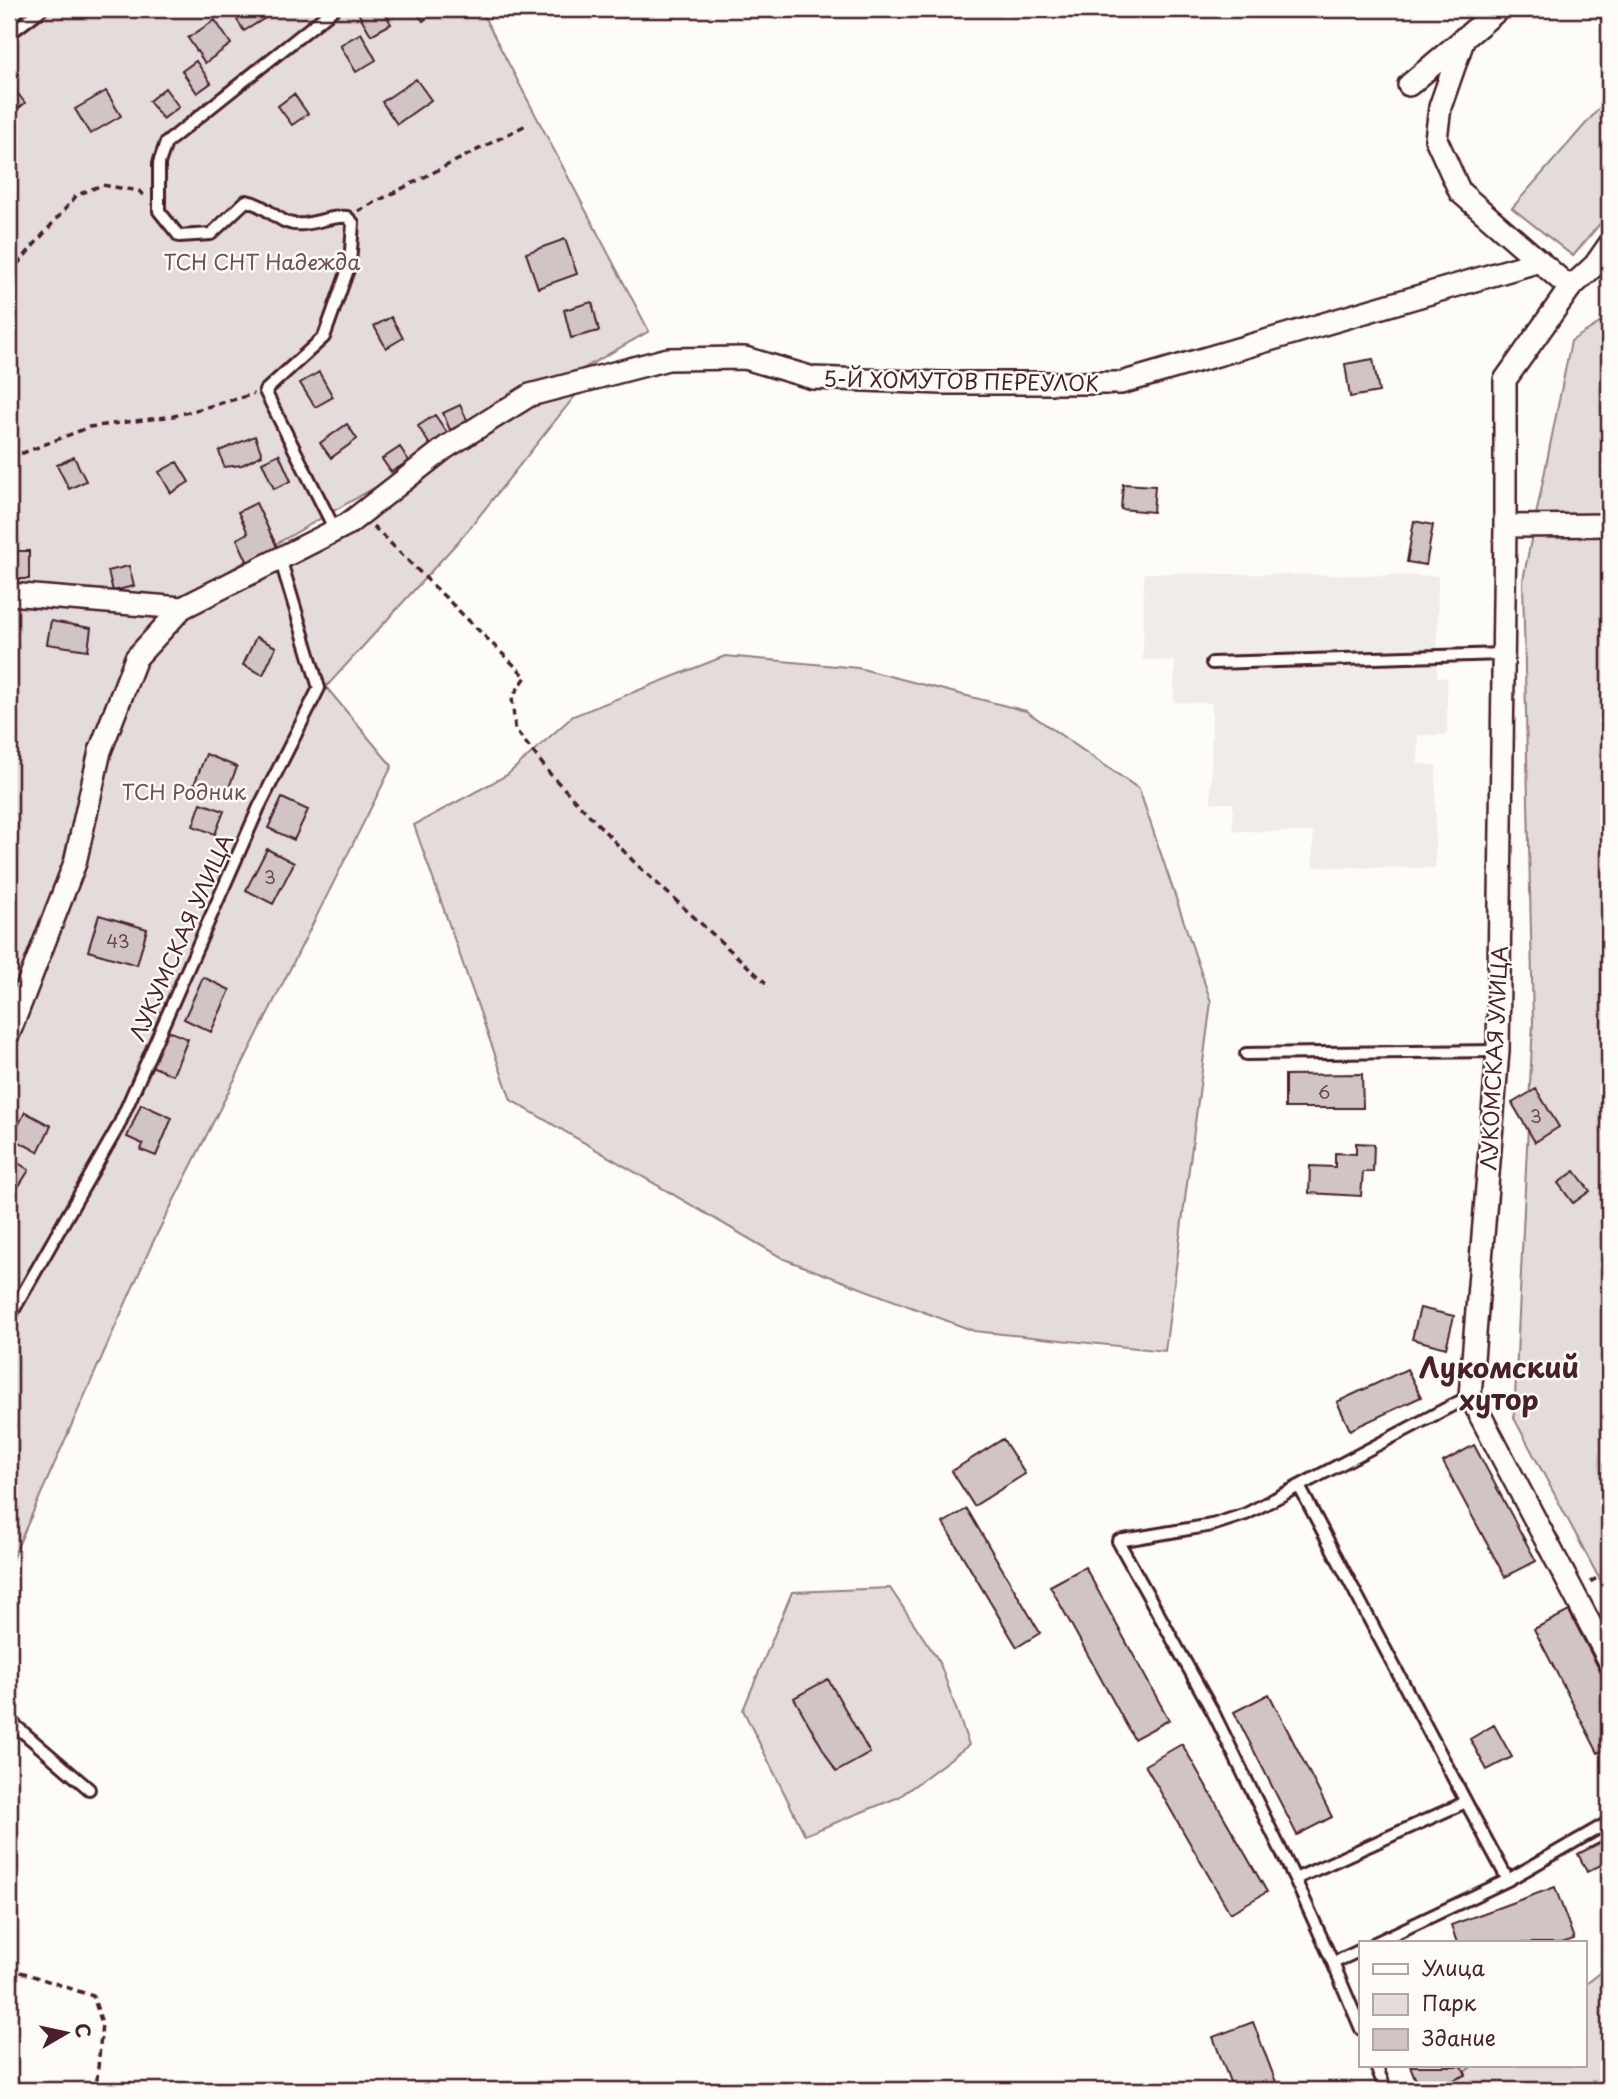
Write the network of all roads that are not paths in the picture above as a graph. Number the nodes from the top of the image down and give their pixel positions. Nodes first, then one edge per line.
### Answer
1 (43, 9) edge
2 (334, 9) edge
3 (1499, 9) edge
4 (9, 34) edge
5 (1464, 38) junction
6 (1409, 85) dead end
7 (1609, 245) edge
8 (1539, 261) junction
9 (1570, 288) junction
10 (1609, 525) edge
11 (1505, 526) junction
12 (335, 530) junction
13 (280, 558) junction
14 (9, 594) edge
15 (182, 608) junction
16 (1503, 653) junction
17 (1212, 663) dead end
18 (9, 1033) edge
19 (1498, 1051) junction
20 (1246, 1054) dead end
21 (9, 1318) edge
22 (1470, 1396) junction
23 (1300, 1488) junction
24 (1609, 1660) edge
25 (9, 1720) edge
26 (89, 1789) dead end
27 (1466, 1802) junction
28 (1609, 1822) edge
29 (1295, 1879) junction
30 (1508, 1880) junction
31 (1379, 1941) edge
32 (1359, 1951) edge
33 (1334, 1963) junction
34 (1359, 2023) edge
35 (1377, 2068) edge
36 (1387, 2090) edge

1 - 4 lane
2 - 12 lane
3 - 5 street
5 - 6 street
5 - 8 street
7 - 9 street
8 - 9 street
8 - 12 street, 5-Й ХОМУТОВ ПЕРЕУЛОК
9 - 11 street
10 - 11 street
11 - 16 street, ЛУКОМСКАЯ УЛИЦА
12 - 13 street, 5-Й ХОМУТОВ ПЕРЕУЛОК
13 - 15 street, 5-Й ХОМУТОВ ПЕРЕУЛОК
13 - 21 lane, ЛУКУМСКАЯ УЛИЦА
14 - 15 street
15 - 18 street
16 - 17 lane
16 - 19 street, ЛУКОМСКАЯ УЛИЦА
19 - 20 lane
19 - 22 street, ЛУКОМСКАЯ УЛИЦА
22 - 23 lane
22 - 24 street
23 - 27 lane
23 - 29 lane
25 - 26 lane
27 - 29 lane
27 - 30 lane
28 - 30 lane
29 - 33 lane
30 - 31 lane
32 - 33 lane
33 - 34 lane
35 - 36 lane

